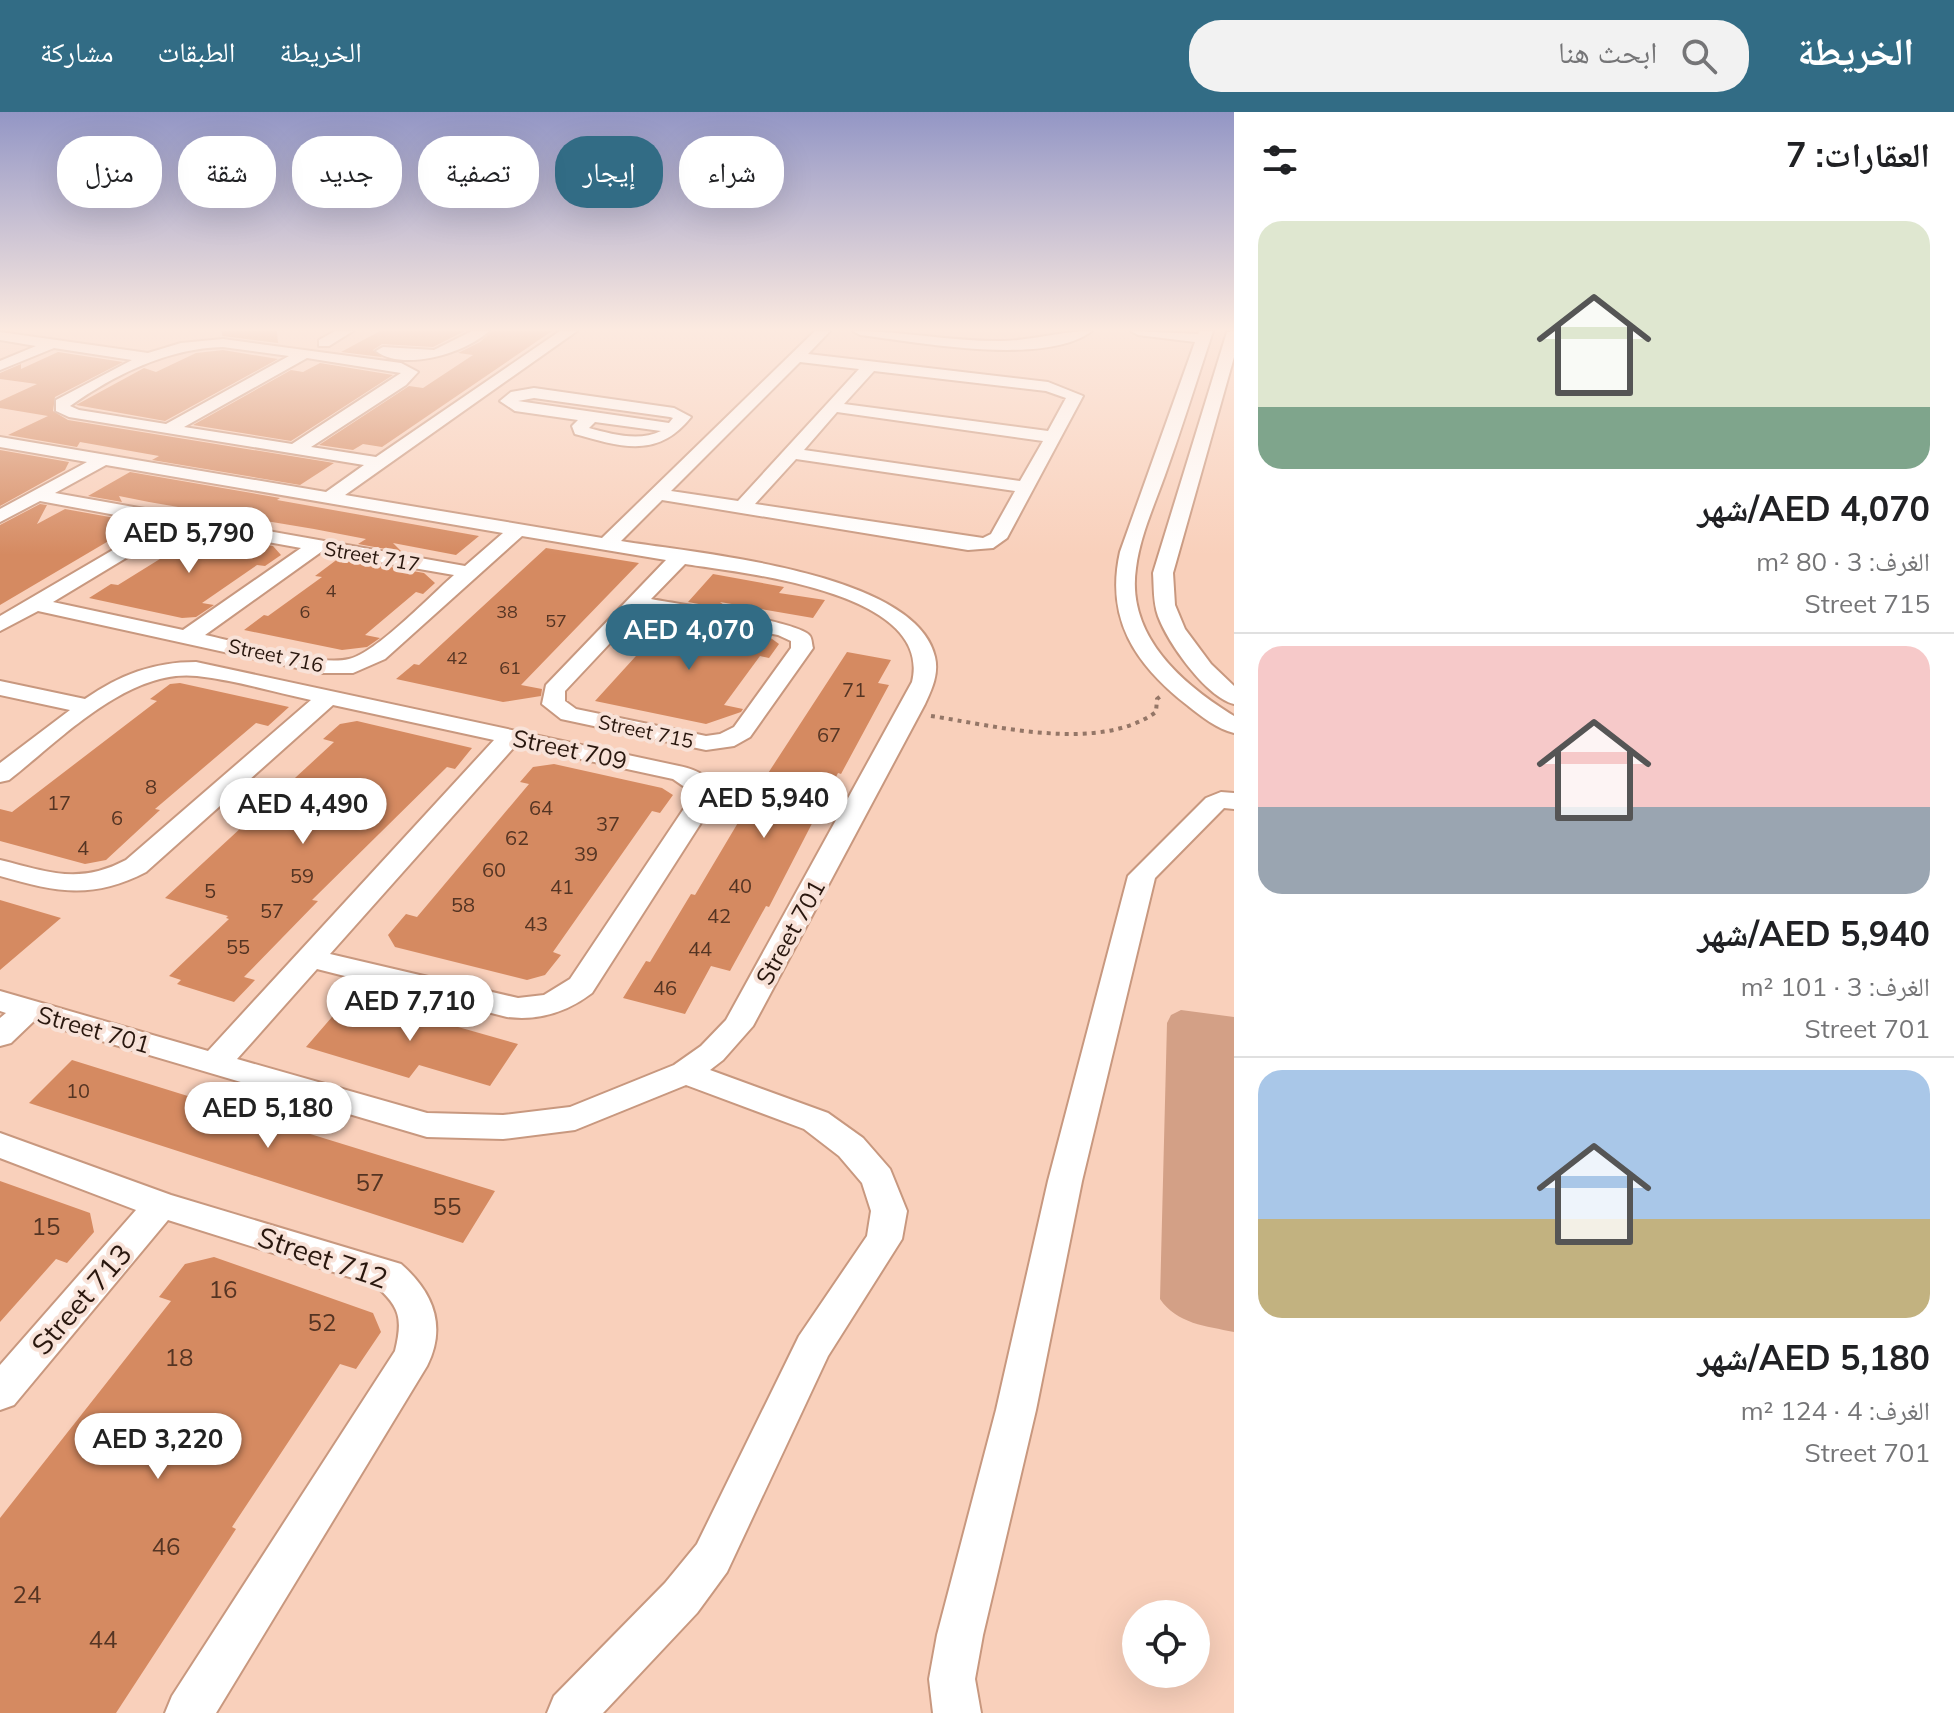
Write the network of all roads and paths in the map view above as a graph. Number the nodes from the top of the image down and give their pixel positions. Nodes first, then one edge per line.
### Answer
1 (62, 406) edge
2 (210, 406) edge
3 (364, 406) edge
4 (463, 406) edge
5 (516, 406) edge
6 (616, 406) edge
7 (748, 406) edge
8 (1070, 406) edge
9 (1181, 406) edge
10 (1212, 406) edge
11 (833, 407) joint
12 (591, 417) junction
13 (170, 428) junction
14 (669, 432) junction
15 (1053, 437) junction
16 (645, 441) junction
17 (0, 442) edge
18 (706, 447) junction
19 (297, 448) junction
20 (791, 453) junction
21 (105, 459) junction
22 (381, 463) junction
23 (1026, 487) junction
24 (658, 494) junction
25 (40, 496) junction
26 (330, 497) junction
27 (743, 507) junction
28 (0, 516) edge
29 (175, 521) junction
30 (517, 530) junction
31 (607, 544) junction
32 (316, 546) junction
33 (680, 557) junction
34 (468, 572) junction
35 (640, 603) junction
36 (37, 605) junction
37 (0, 625) edge
38 (189, 636) junction
39 (0, 688) edge
40 (1179, 688) junction
41 (1234, 697) edge
42 (326, 699) junction
43 (90, 707) junction
44 (909, 713) junction
45 (1234, 726) edge
46 (510, 737) junction
47 (0, 775) edge
48 (1234, 801) edge
49 (0, 868) edge
50 (310, 958) junction
51 (14, 1005) edge
52 (0, 1036) edge
53 (215, 1063) junction
54 (685, 1073) junction
55 (0, 1145) edge
56 (161, 1205) junction
57 (0, 1393) edge
58 (189, 1713) edge
59 (571, 1713) edge
60 (957, 1713) edge

1 - 13 street
2 - 13 street
3 - 19 street
4 - 22 street
5 - 12 street
6 - 14 street
7 - 18 street
8 - 15 street
9 - 40 street
10 - 41 street
11 - 15 street
11 - 20 street
12 - 14 street
12 - 16 street
13 - 19 street
14 - 16 street
14 - 18 street
15 - 23 street
16 - 18 street
17 - 21 street, Street 701
18 - 24 street
19 - 22 street
20 - 23 street
20 - 27 street
21 - 25 street
21 - 26 street, Street 701
22 - 26 street
23 - 27 street
24 - 27 street
24 - 31 street
25 - 28 street
25 - 29 street, Street 717
26 - 30 street, Street 701
29 - 32 street, Street 717
29 - 36 street
30 - 31 street, Street 701
30 - 34 street, Street 716
31 - 33 street, Street 701
32 - 34 street, Street 717
32 - 38 street
33 - 35 street, Street 715
33 - 44 street, Street 701
34 - 38 street, Street 716
35 - 35 street, Street 715
36 - 37 street
36 - 38 street, Street 716
39 - 43 street
40 - 44 path
40 - 45 street
42 - 43 street, Street 709
42 - 46 street, Street 709
42 - 49 street
43 - 47 street, Street 709
44 - 54 street, Street 701
46 - 50 street
46 - 50 street, Street 709
48 - 60 street
50 - 53 street
51 - 52 street
51 - 53 street, Street 701
53 - 54 street, Street 701
54 - 59 street
55 - 56 street, Street 712
56 - 57 street, Street 713
56 - 58 street, Street 712

